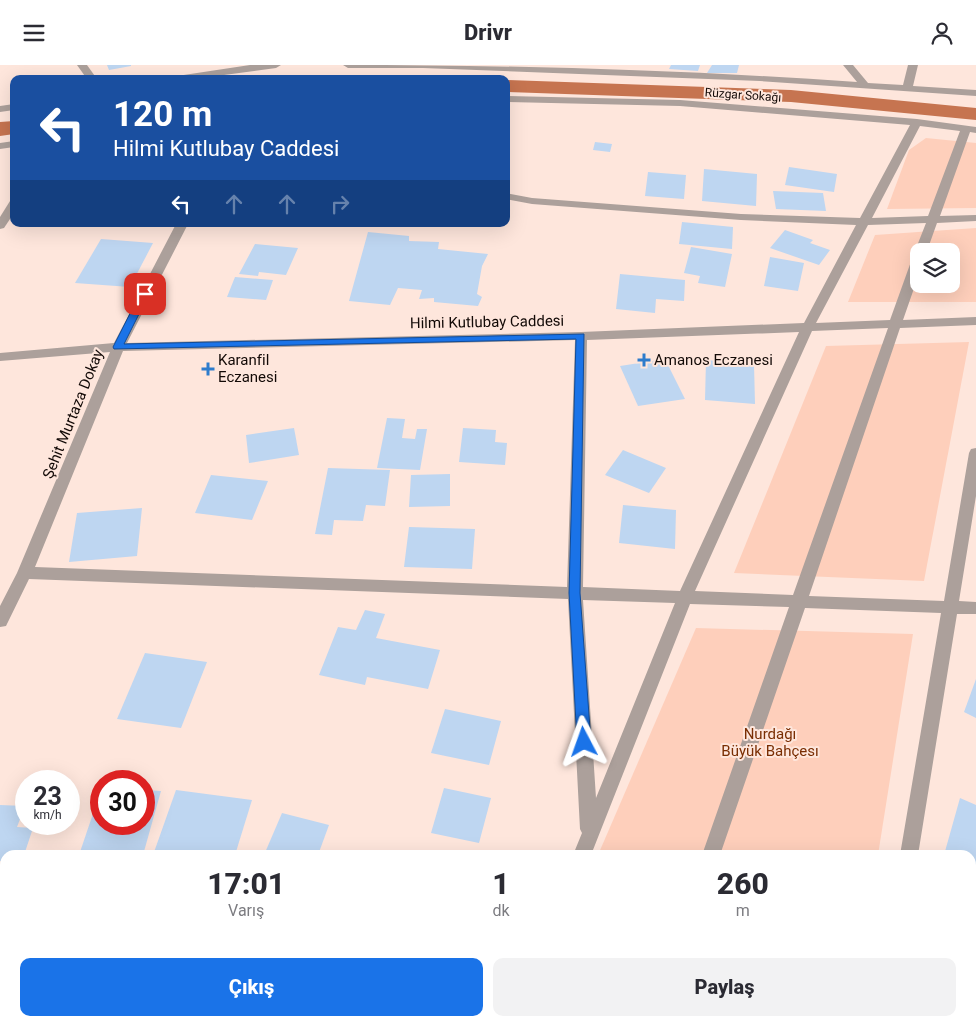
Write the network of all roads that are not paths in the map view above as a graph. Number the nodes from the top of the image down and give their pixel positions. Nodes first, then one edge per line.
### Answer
1 (276, 65) edge
2 (348, 65) edge
3 (848, 65) edge
4 (913, 65) edge
5 (419, 66) edge
6 (198, 75) edge
7 (864, 84) junction
8 (907, 89) junction
9 (976, 93) edge
10 (510, 99) edge
11 (917, 122) junction
12 (971, 129) edge
13 (510, 197) edge
14 (10, 210) edge
15 (976, 218) edge
16 (931, 220) junction
17 (863, 222) junction
18 (0, 226) edge
19 (180, 227) edge
20 (923, 243) edge
21 (910, 283) edge
22 (976, 321) edge
23 (896, 324) junction
24 (808, 327) junction
25 (581, 336) junction
26 (118, 347) junction
27 (0, 357) edge
28 (976, 453) edge
29 (26, 573) junction
30 (574, 593) junction
31 (685, 597) junction
32 (800, 601) junction
33 (950, 607) junction
34 (976, 608) edge
35 (0, 621) edge
36 (590, 835) junction
37 (584, 850) edge
38 (713, 850) edge
39 (910, 850) edge

1 - 6 street
2 - 5 street
3 - 7 street
4 - 8 street
5 - 7 street
7 - 8 street
8 - 9 street
10 - 11 street, Rüzgar Sokağı
11 - 12 street, Rüzgar Sokağı
11 - 17 street
12 - 16 street
13 - 17 street
14 - 18 street
15 - 16 street
16 - 17 street
16 - 20 street
17 - 24 street
19 - 26 street, Şehit Murtaza Dokay
21 - 23 street
22 - 23 street, Hilmi Kutlubay Caddesi
23 - 24 street, Hilmi Kutlubay Caddesi
23 - 32 street
24 - 25 street, Hilmi Kutlubay Caddesi
24 - 31 street
25 - 26 street, Hilmi Kutlubay Caddesi
25 - 30 street
26 - 27 street, Hilmi Kutlubay Caddesi
26 - 29 street, Şehit Murtaza Dokay
28 - 33 street
29 - 30 street
29 - 35 street, Şehit Murtaza Dokay
30 - 31 street
30 - 36 street
31 - 32 street
31 - 36 street
32 - 33 street
32 - 38 street
33 - 34 street
33 - 39 street
36 - 37 street

